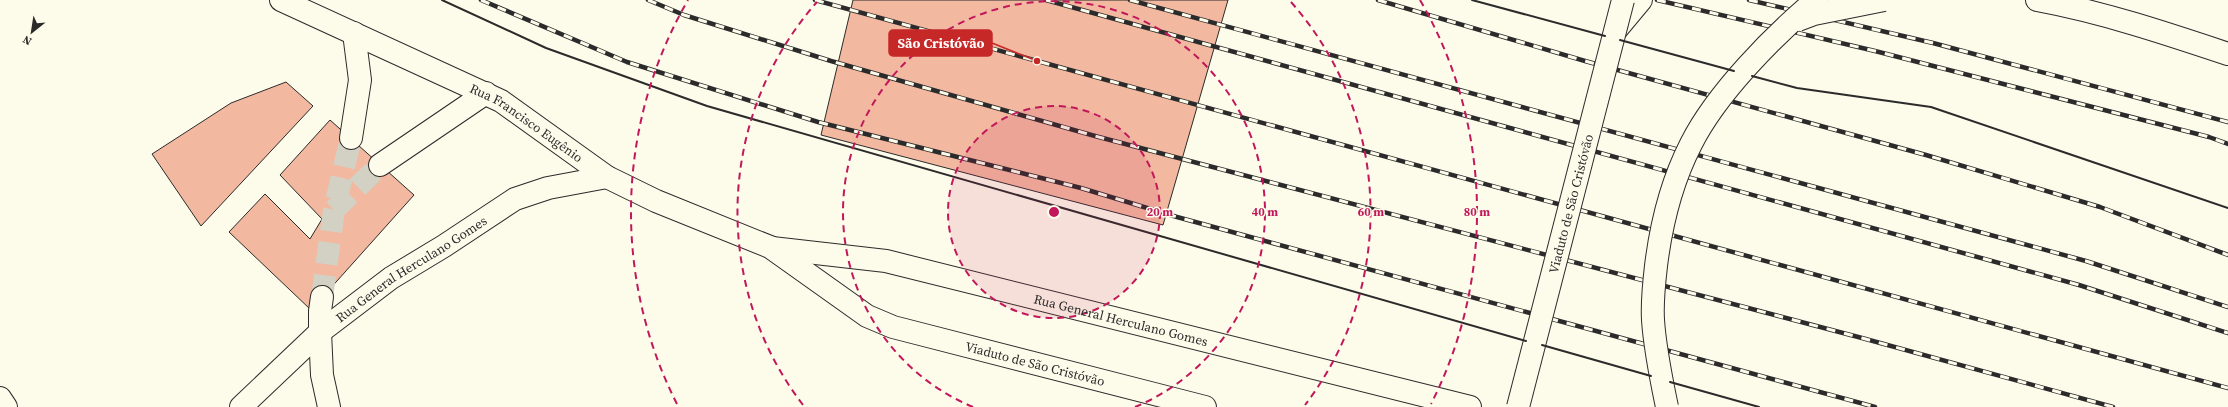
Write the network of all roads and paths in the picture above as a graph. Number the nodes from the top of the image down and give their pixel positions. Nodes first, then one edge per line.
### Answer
1 (281, 0) edge
2 (1623, 0) edge
3 (1641, 0) edge
4 (1816, 0) edge
5 (1884, 0) edge
6 (2037, 0) edge
7 (1790, 24) junction
8 (1616, 30) junction
9 (354, 33) junction
10 (2228, 54) edge
11 (486, 93) junction
12 (351, 138) tunnel mouth
13 (380, 165) tunnel mouth
14 (607, 177) junction
15 (770, 247) junction
16 (322, 297) tunnel mouth
17 (320, 332) junction
18 (0, 398) edge
19 (6, 407) edge
20 (241, 407) edge
21 (329, 407) edge
22 (1205, 407) edge
23 (1470, 407) edge
24 (1518, 407) edge
25 (1667, 407) edge

1 - 9 main road, Rua Francisco Eugênio
2 - 8 main road, Viaduto de São Cristóvão, bridge
3 - 8 main road
4 - 7 main road, bridge
5 - 7 main road, bridge
6 - 10 main road
7 - 25 main road, bridge
8 - 24 main road, Viaduto de São Cristóvão, bridge
9 - 11 main road, Rua Francisco Eugênio
9 - 12 main road
11 - 13 main road
11 - 14 main road, Rua Francisco Eugênio
14 - 15 main road, Rua Francisco Eugênio
14 - 17 main road, Rua General Herculano Gomes
15 - 22 main road, Viaduto de São Cristóvão
15 - 23 main road, Rua General Herculano Gomes
16 - 17 main road
17 - 20 main road, Rua General Herculano Gomes
17 - 21 main road
18 - 19 main road

